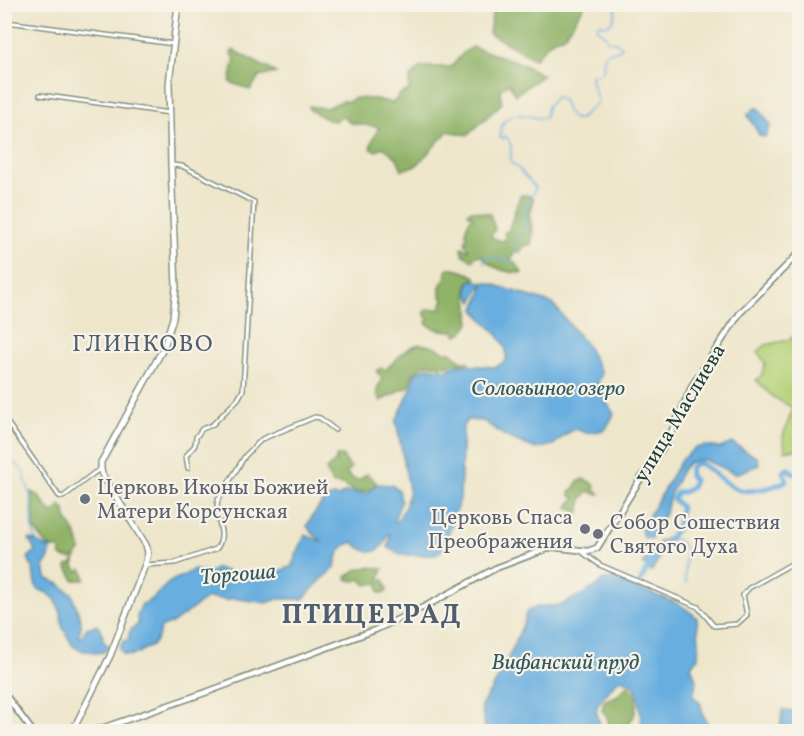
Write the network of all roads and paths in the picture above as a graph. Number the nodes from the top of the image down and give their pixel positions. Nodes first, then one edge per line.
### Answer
1 (178, 4) edge
2 (7, 22) dead end
3 (174, 44) junction
4 (40, 95) dead end
5 (170, 113) junction
6 (171, 165) junction
7 (800, 252) edge
8 (4, 418) edge
9 (335, 430) dead end
10 (188, 468) dead end
11 (101, 469) junction
12 (580, 550) junction
13 (800, 559) edge
14 (145, 565) junction
15 (4, 693) edge
16 (4, 705) edge
17 (13, 705) junction
18 (33, 732) edge
19 (72, 732) edge
20 (91, 732) edge

1 - 3 main road
2 - 3 street
3 - 5 main road
4 - 5 street
5 - 6 main road
6 - 10 street
6 - 11 main road
7 - 12 street, улица Маслиева
8 - 11 street
9 - 14 street
11 - 14 main road
12 - 13 street
12 - 20 street
14 - 19 main road
15 - 17 street
16 - 17 street
17 - 18 street

